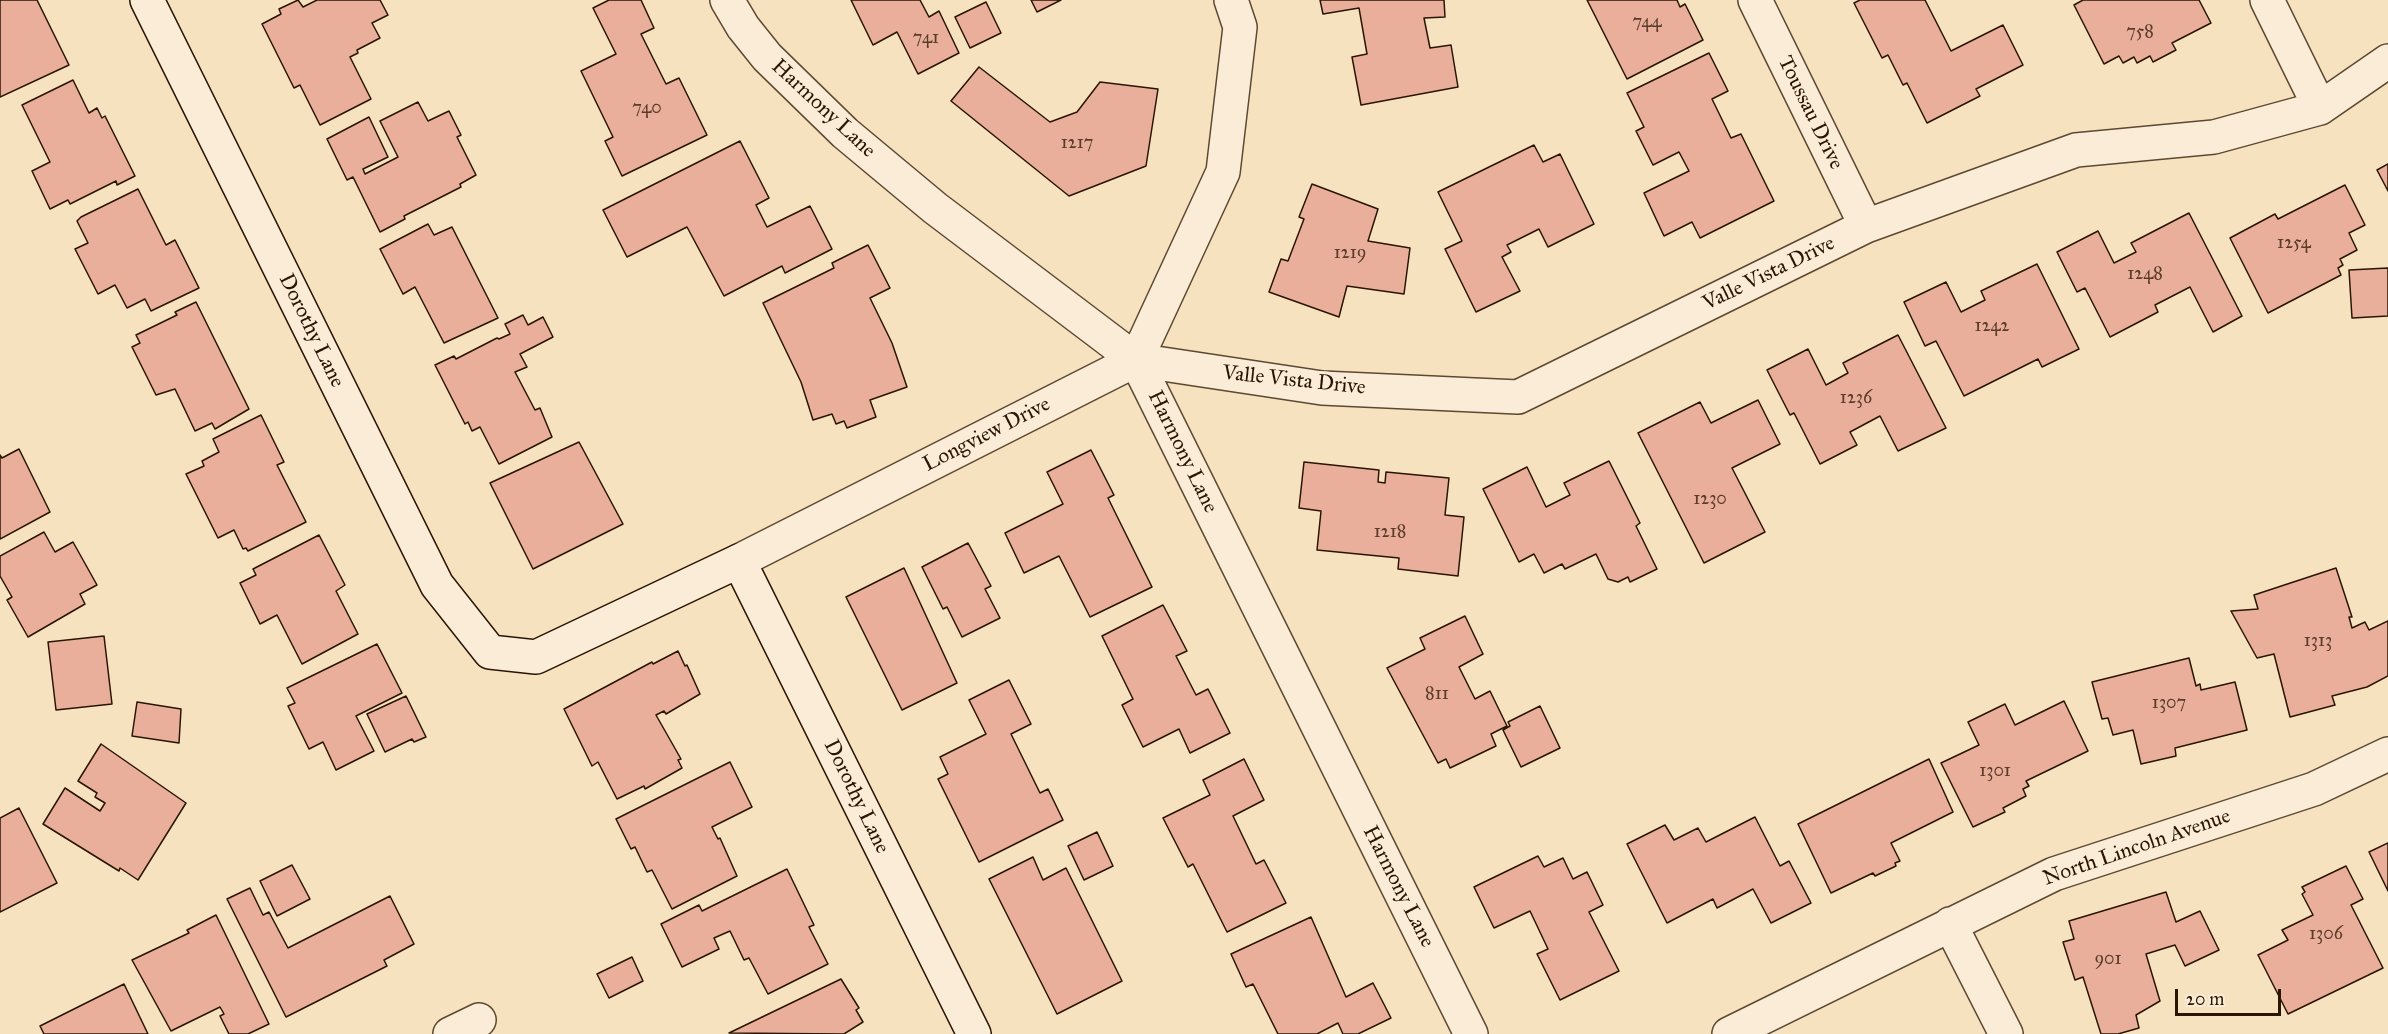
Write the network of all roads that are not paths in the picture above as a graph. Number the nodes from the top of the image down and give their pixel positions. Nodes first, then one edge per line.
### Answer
1 (147, 0) edge
2 (727, 0) edge
3 (1231, 0) edge
4 (1755, 0) edge
5 (2267, 0) edge
6 (2388, 61) edge
7 (2320, 108) junction
8 (1866, 226) junction
9 (1136, 360) junction
10 (739, 561) junction
11 (490, 652) joint
12 (2388, 754) edge
13 (1950, 924) junction
14 (479, 1020) dead end
15 (450, 1034) edge
16 (974, 1034) edge
17 (1471, 1034) edge
18 (1730, 1034) edge
19 (2006, 1034) edge

1 - 11 street, Dorothy Lane
2 - 9 street, Harmony Lane
3 - 9 street
4 - 8 street, Toussau Drive
5 - 7 street
6 - 7 street, Valle Vista Drive
7 - 8 street, Valle Vista Drive
8 - 9 street, Valle Vista Drive
9 - 10 street, Longview Drive
9 - 17 street, Harmony Lane
10 - 11 street, Longview Drive
10 - 16 street, Dorothy Lane
12 - 13 street, North Lincoln Avenue
13 - 18 street, North Lincoln Avenue
13 - 19 street
14 - 15 street

